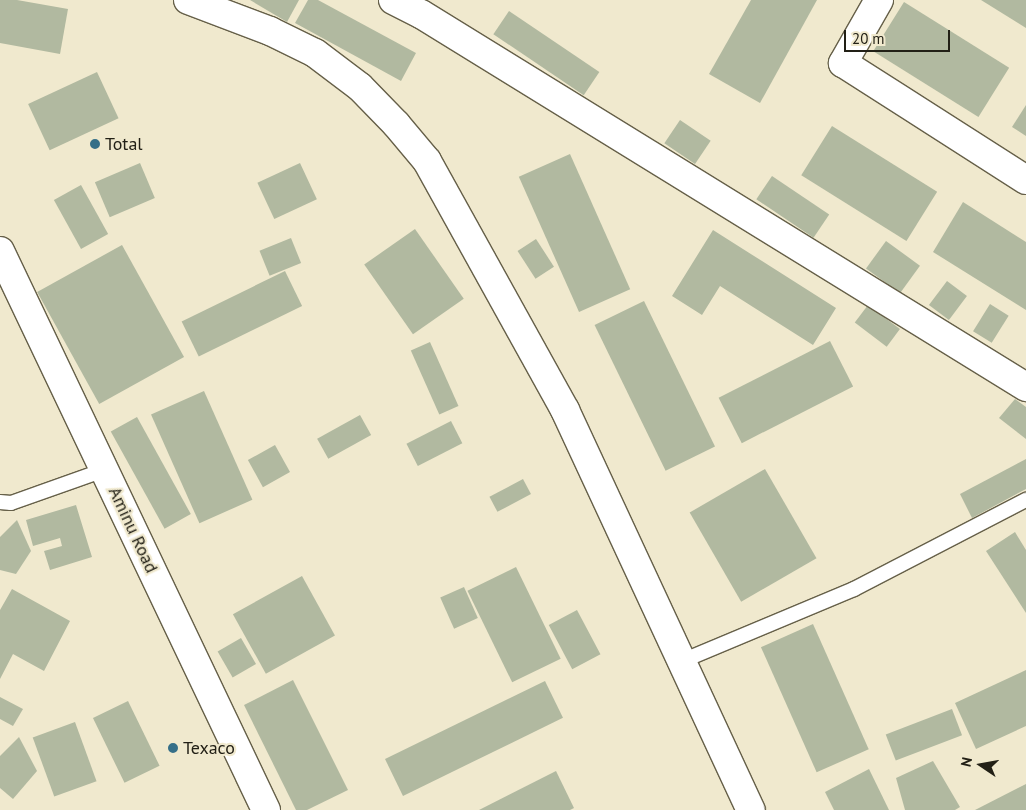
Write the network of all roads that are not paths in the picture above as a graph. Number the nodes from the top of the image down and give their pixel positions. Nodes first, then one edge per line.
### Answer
1 (188, 0) edge
2 (393, 0) edge
3 (879, 0) edge
4 (1026, 180) edge
5 (0, 251) edge
6 (1026, 387) edge
7 (104, 470) junction
8 (1026, 500) edge
9 (0, 502) edge
10 (682, 660) junction
11 (266, 810) edge
12 (751, 810) edge

1 - 10 street
2 - 6 street
3 - 4 street
5 - 7 street, Aminu Road
7 - 9 lane
7 - 11 street, Aminu Road
8 - 10 lane
10 - 12 street

